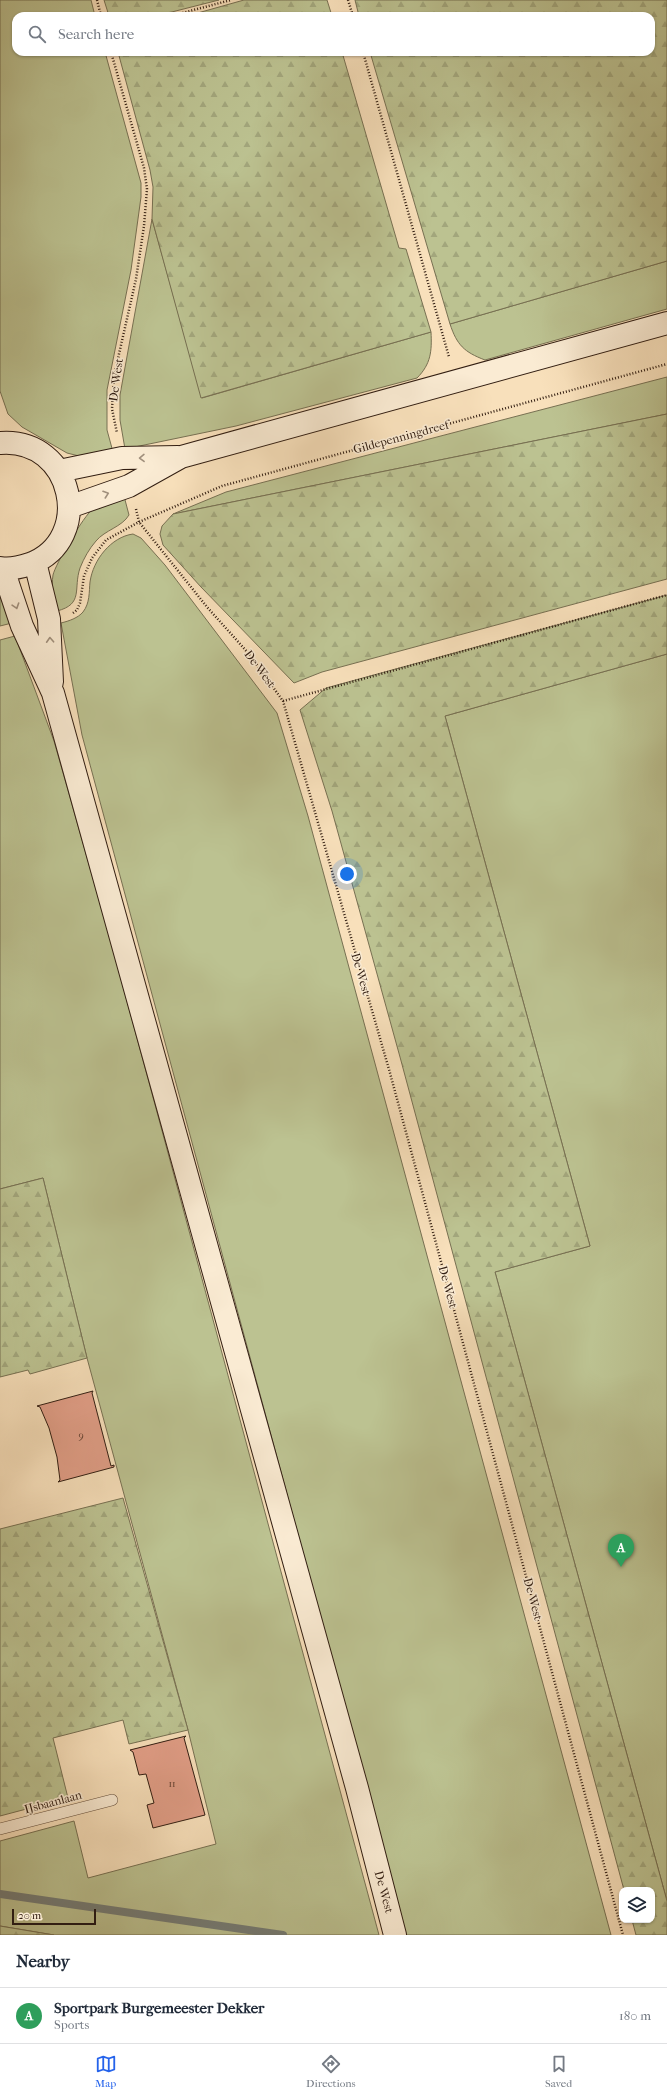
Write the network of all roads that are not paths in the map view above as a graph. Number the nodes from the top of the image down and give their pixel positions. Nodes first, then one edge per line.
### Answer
1 (667, 323) edge
2 (1, 441) edge
3 (181, 457) junction
4 (59, 471) junction
5 (69, 506) junction
6 (35, 562) junction
7 (2, 568) edge
8 (53, 693) junction
9 (112, 1800) dead end
10 (0, 1829) edge
11 (395, 1935) edge

1 - 3 main road
2 - 4 main road
3 -> 4 main road
5 -> 3 main road
4 - 5 main road
5 - 6 main road
6 - 7 main road
8 -> 6 main road, De West
7 -> 8 main road, De West
8 - 11 main road, De West
9 - 10 lane, IJsbaanlaan

